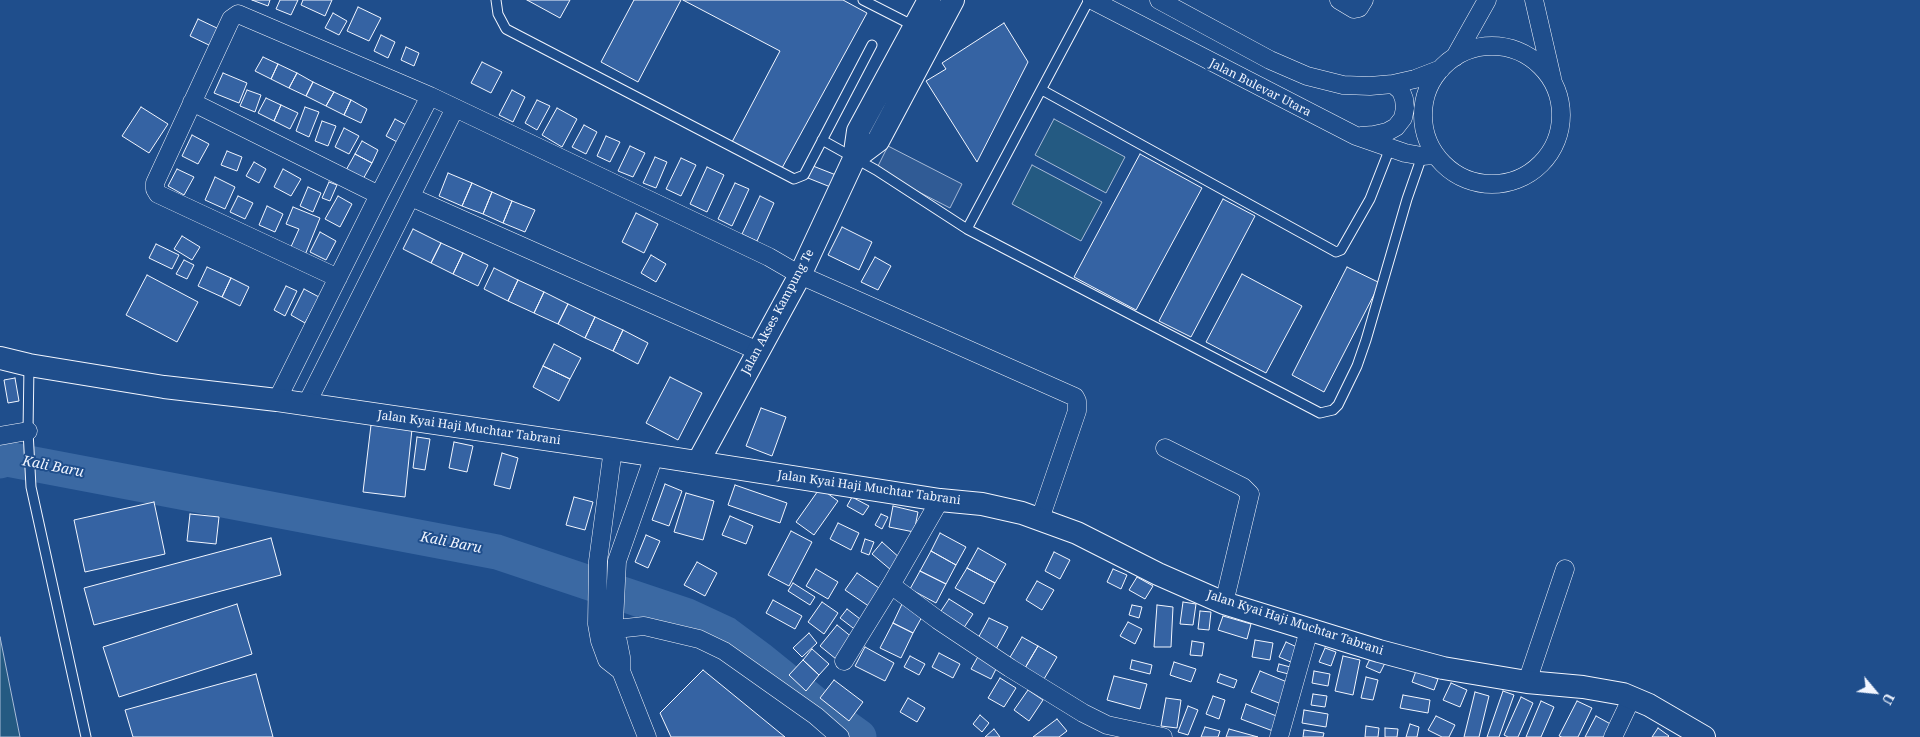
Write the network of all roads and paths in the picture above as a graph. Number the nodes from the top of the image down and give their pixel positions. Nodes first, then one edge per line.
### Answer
1 (496, 0) edge
2 (863, 0) edge
3 (929, 0) edge
4 (952, 0) edge
5 (1090, 0) edge
6 (1159, 0) edge
7 (1339, 0) edge
8 (1364, 0) edge
9 (1487, 0) edge
10 (1534, 0) edge
11 (915, 27) junction
12 (872, 44) dead end
13 (1455, 57) junction
14 (1440, 69) junction
15 (1552, 79) junction
16 (1393, 84) junction
17 (1042, 90) junction
18 (430, 96) junction
19 (192, 102) junction
20 (455, 108) junction
21 (1356, 136) junction
22 (822, 140) junction
23 (1390, 148) junction
24 (1428, 155) junction
25 (854, 159) junction
26 (378, 195) junction
27 (411, 197) junction
28 (967, 229) junction
29 (800, 275) junction
30 (338, 278) junction
31 (758, 351) junction
32 (0, 358) edge
33 (29, 365) junction
34 (277, 400) junction
35 (306, 405) junction
36 (28, 431) junction
37 (0, 436) edge
38 (1165, 448) dead end
39 (613, 449) junction
40 (654, 456) junction
41 (698, 462) junction
42 (940, 500) junction
43 (1040, 519) junction
44 (1565, 569) dead end
45 (891, 586) junction
46 (1224, 603) junction
47 (609, 625) junction
48 (1309, 630) junction
49 (844, 661) dead end
50 (1527, 682) junction
51 (1632, 697) junction
52 (86, 737) edge
53 (647, 737) edge
54 (840, 737) edge
55 (1163, 737) edge
56 (1279, 737) edge
57 (1613, 737) edge
58 (1704, 737) edge

1 - 22 lane
2 - 11 lane
3 - 11 street, Jalan Akses Kampung Te
4 - 25 street, Jalan Akses Kampung Te
5 - 17 lane
5 - 21 street, Jalan Bulevar Utara
6 - 16 street
7 - 8 street
9 - 13 street
10 - 15 street
11 - 25 street, Jalan Akses Kampung Te
12 - 22 lane
13 - 14 street
13 - 15 street
14 - 16 street
14 - 24 street
15 - 24 street
16 - 21 street
17 - 23 lane
17 - 28 lane
18 - 19 street
18 - 20 street
18 - 26 street
19 - 26 street
19 - 30 street
20 - 27 street
20 - 29 street
21 - 23 street, Jalan Bulevar Utara
22 - 25 lane
23 - 24 street, Jalan Bulevar Utara
24 - 28 lane
25 - 28 lane
25 - 29 street, Jalan Akses Kampung Te
26 - 30 street
27 - 31 street
27 - 35 street
29 - 31 street, Jalan Akses Kampung Te
29 - 43 street
30 - 34 street
31 - 41 street, Jalan Akses Kampung Te
32 - 33 street, Jalan Kyai Haji Muchtar Tabrani
33 - 34 street, Jalan Kyai Haji Muchtar Tabrani
33 - 36 lane
34 - 35 street, Jalan Kyai Haji Muchtar Tabrani
35 - 39 street, Jalan Kyai Haji Muchtar Tabrani
36 - 37 street
36 - 52 lane
38 - 46 street
39 - 40 street, Jalan Kyai Haji Muchtar Tabrani
39 - 47 street
40 - 41 street, Jalan Kyai Haji Muchtar Tabrani
40 - 47 street
41 - 42 street, Jalan Kyai Haji Muchtar Tabrani
42 - 43 street, Jalan Kyai Haji Muchtar Tabrani
42 - 45 street
43 - 46 street, Jalan Kyai Haji Muchtar Tabrani
44 - 50 street
45 - 49 street
45 - 55 street
46 - 48 street, Jalan Kyai Haji Muchtar Tabrani
47 - 53 street
47 - 54 street
48 - 50 street, Jalan Kyai Haji Muchtar Tabrani
48 - 56 street
50 - 51 street, Jalan Kyai Haji Muchtar Tabrani
51 - 57 street
51 - 58 street, Jalan Kyai Haji Muchtar Tabrani

